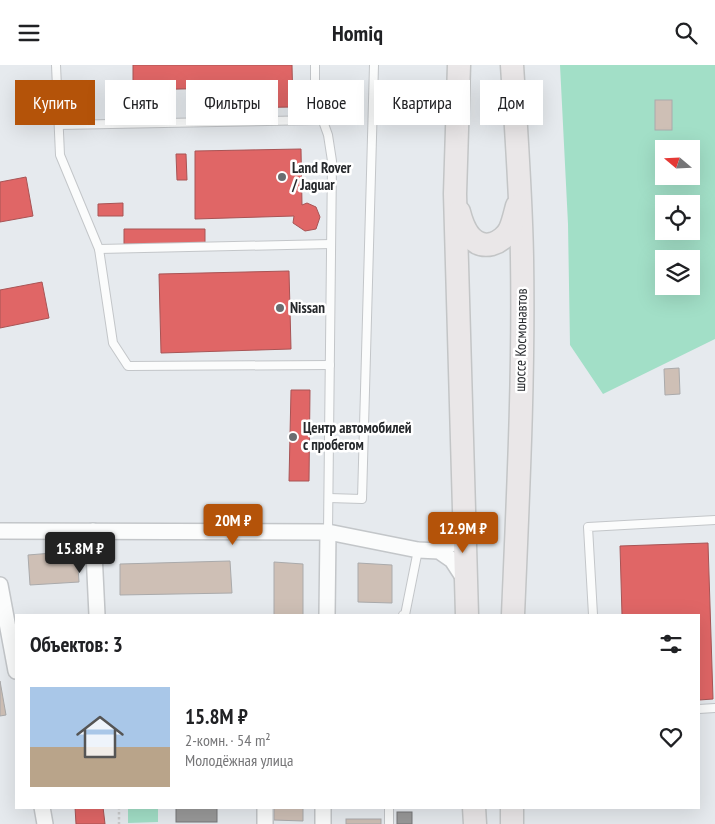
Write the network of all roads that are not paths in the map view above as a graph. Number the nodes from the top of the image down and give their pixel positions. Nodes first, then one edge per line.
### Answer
1 (56, 65) edge
2 (315, 65) edge
3 (374, 65) edge
4 (459, 65) edge
5 (512, 65) edge
6 (57, 80) edge
7 (315, 80) edge
8 (288, 121) edge
9 (95, 124) edge
10 (59, 125) edge
11 (324, 125) edge
12 (520, 193) junction
13 (455, 194) junction
14 (331, 244) junction
15 (99, 249) junction
16 (330, 365) junction
17 (329, 498) junction
18 (715, 520) edge
19 (464, 528) junction
20 (0, 531) edge
21 (93, 531) junction
22 (328, 532) junction
23 (418, 550) junction
24 (439, 551) junction
25 (465, 580) junction
26 (0, 585) edge
27 (97, 614) edge
28 (327, 614) edge
29 (405, 614) edge
30 (467, 614) edge
31 (513, 614) edge
32 (593, 614) edge
33 (15, 666) edge
34 (700, 709) edge
35 (715, 709) edge
36 (42, 809) edge
37 (265, 809) edge
38 (324, 809) edge
39 (389, 809) edge
40 (474, 809) edge
41 (512, 809) edge
42 (45, 824) edge
43 (265, 824) edge
44 (323, 824) edge
45 (389, 824) edge
46 (475, 824) edge
47 (512, 824) edge

1 - 6 lane
2 - 7 lane
3 - 17 lane
4 - 13 main road
5 - 12 main road, шоссе Космонавтов
8 - 9 lane
10 - 15 lane
11 - 14 lane
12 - 13 main road
12 - 31 main road, шоссе Космонавтов
13 - 19 main road
14 - 15 lane
14 - 16 lane
15 - 16 lane
16 - 17 lane
17 - 22 lane
18 - 32 lane
19 - 24 street
19 - 25 main road
20 - 21 street
21 - 22 street
21 - 27 street
22 - 23 street
22 - 28 street
23 - 24 street
23 - 29 lane
24 - 25 street
25 - 30 main road
26 - 33 street
34 - 35 lane
36 - 42 street
37 - 43 street
38 - 44 street
39 - 45 lane
40 - 46 main road
41 - 47 main road

